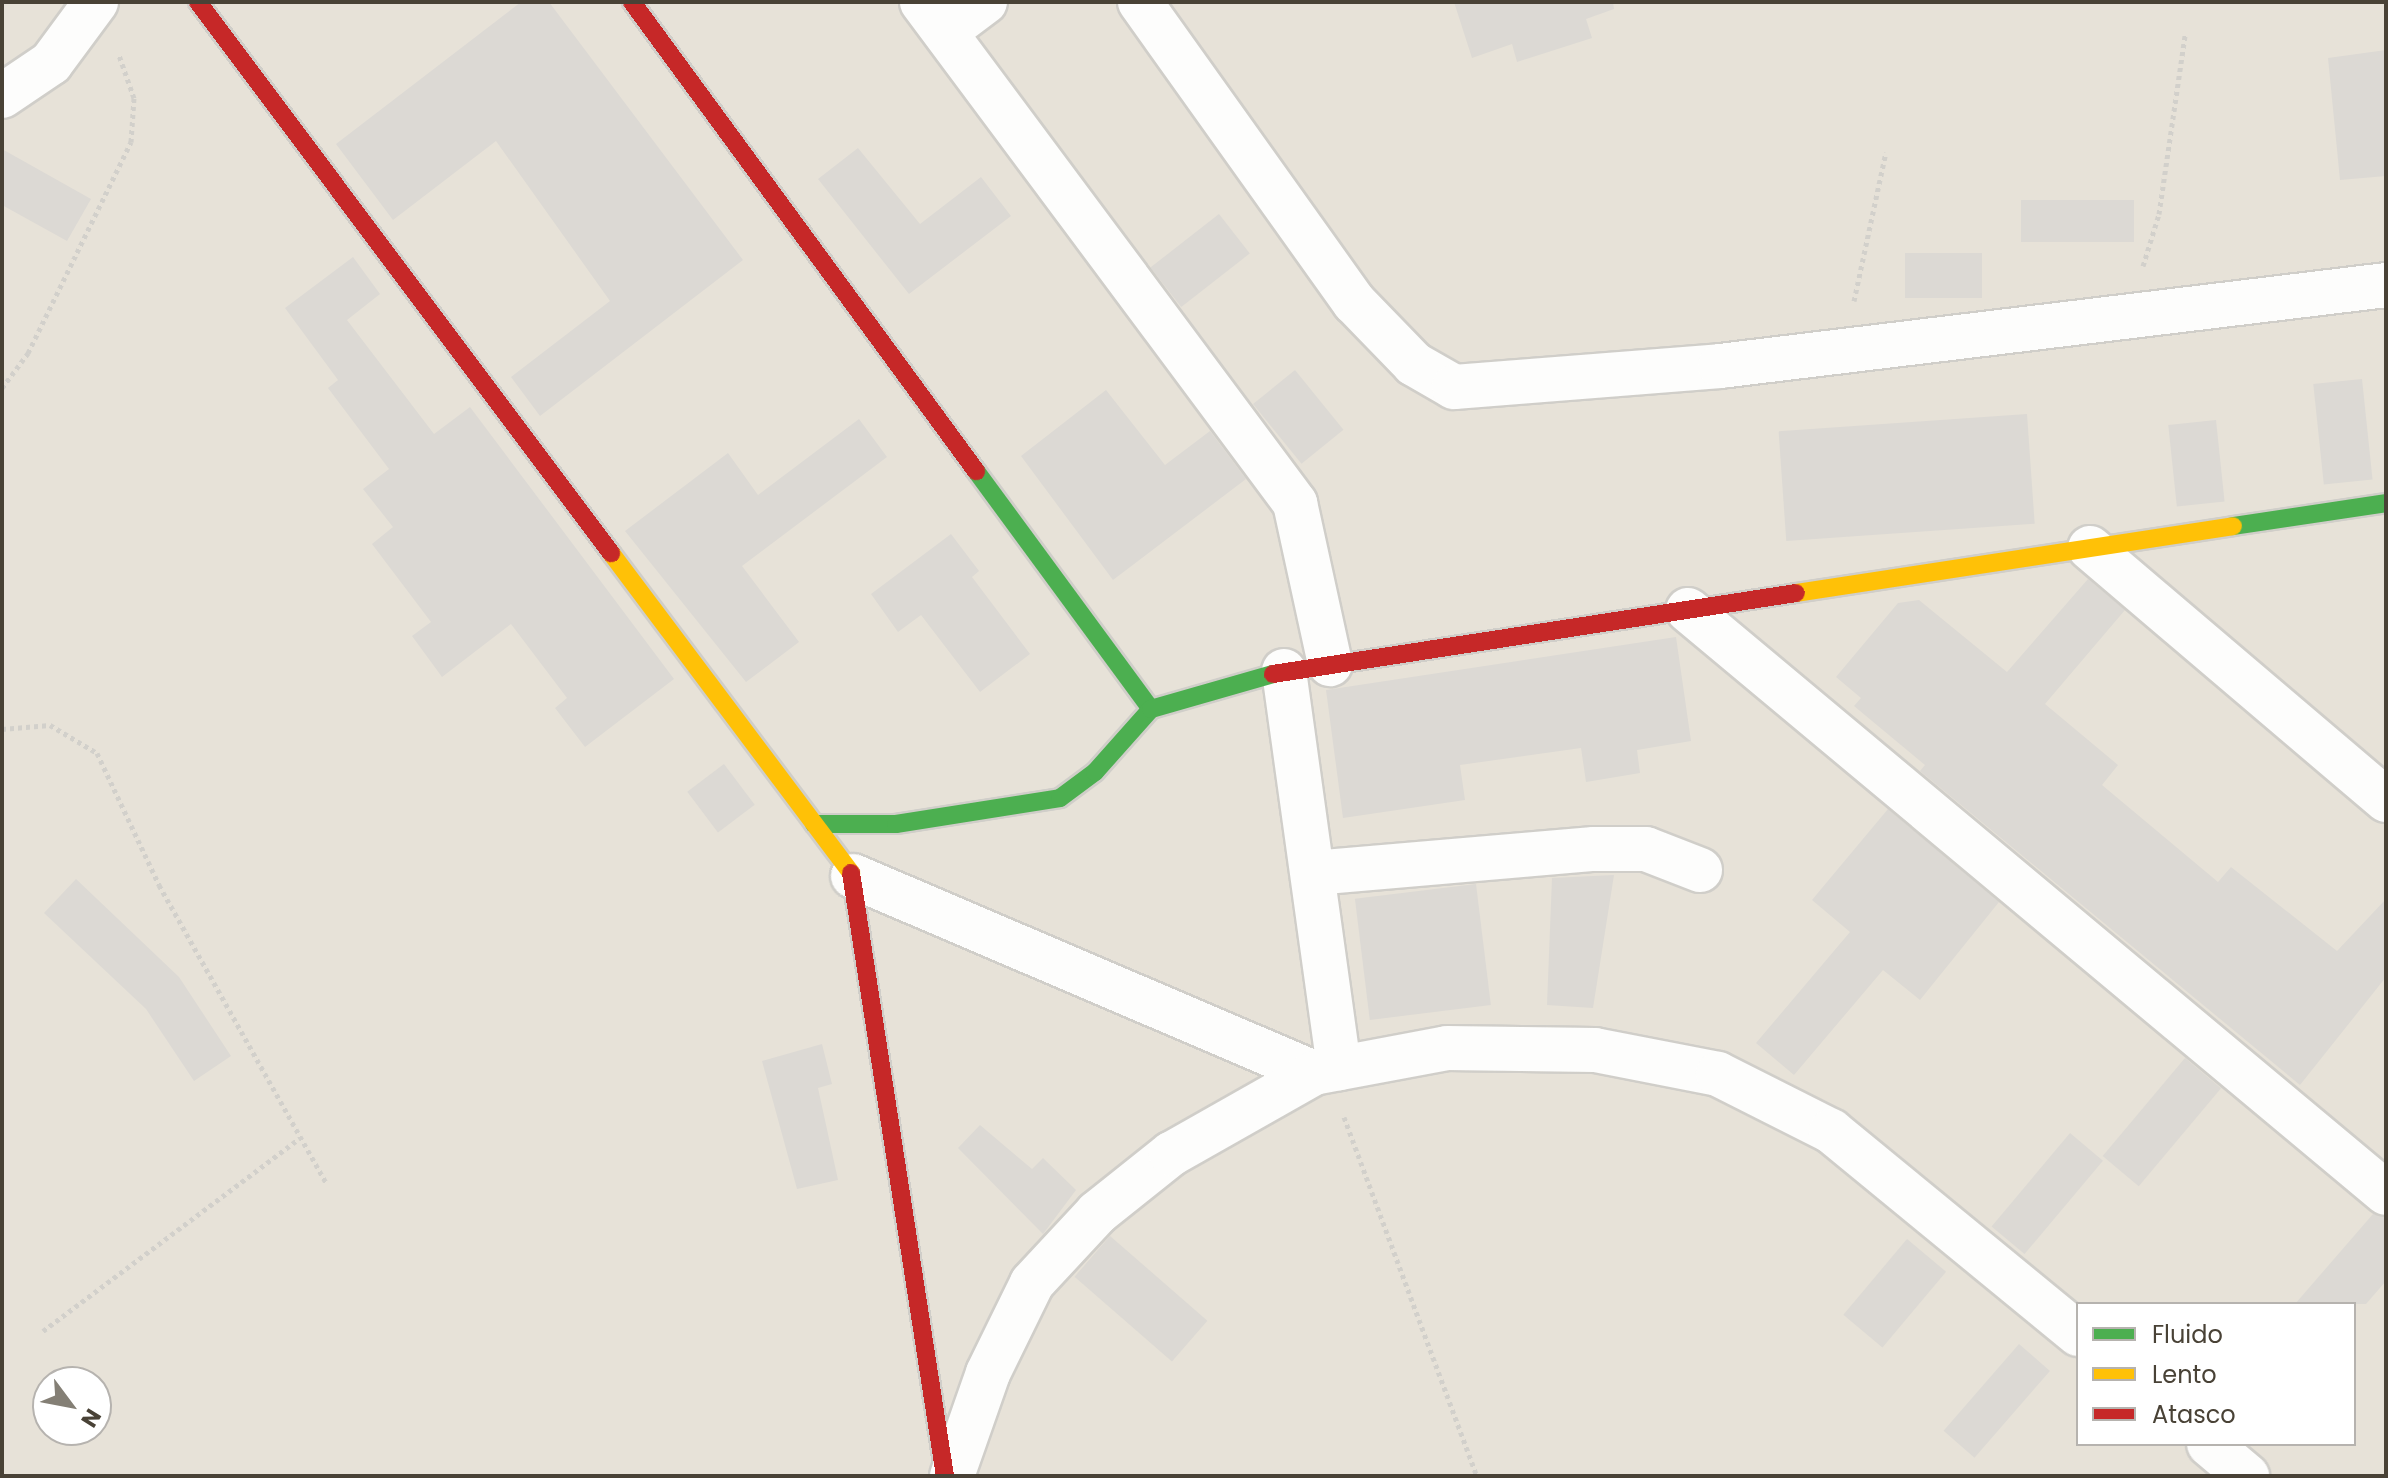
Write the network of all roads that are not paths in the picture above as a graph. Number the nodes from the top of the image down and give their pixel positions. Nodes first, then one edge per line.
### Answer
1 (198, 2) edge
2 (632, 2) edge
3 (985, 2) edge
4 (1140, 2) edge
5 (93, 6) edge
6 (934, 17) edge
7 (2, 96) edge
8 (2386, 285) edge
9 (2386, 503) edge
10 (2090, 548) junction
11 (1688, 610) junction
12 (1330, 664) junction
13 (1284, 671) junction
14 (1151, 709) junction
15 (2386, 800) edge
16 (814, 824) junction
17 (1700, 870) dead end
18 (1313, 873) junction
19 (853, 876) junction
20 (1326, 1071) junction
21 (2386, 1193) edge
22 (2076, 1332) edge
23 (2211, 1446) edge
24 (945, 1476) edge
25 (952, 1476) edge
26 (2247, 1476) edge

1 - 16 street
2 - 14 street
3 - 6 street
4 - 8 street
5 - 7 street
6 - 12 street
9 - 10 street
10 - 11 street
10 - 15 street
11 - 12 street
11 - 21 street
12 - 13 street
13 - 14 street
13 - 18 street
14 - 16 street
16 - 19 street
17 - 18 street
18 - 20 street
19 - 20 street
19 - 24 street
20 - 22 street
20 - 25 street
23 - 26 street

